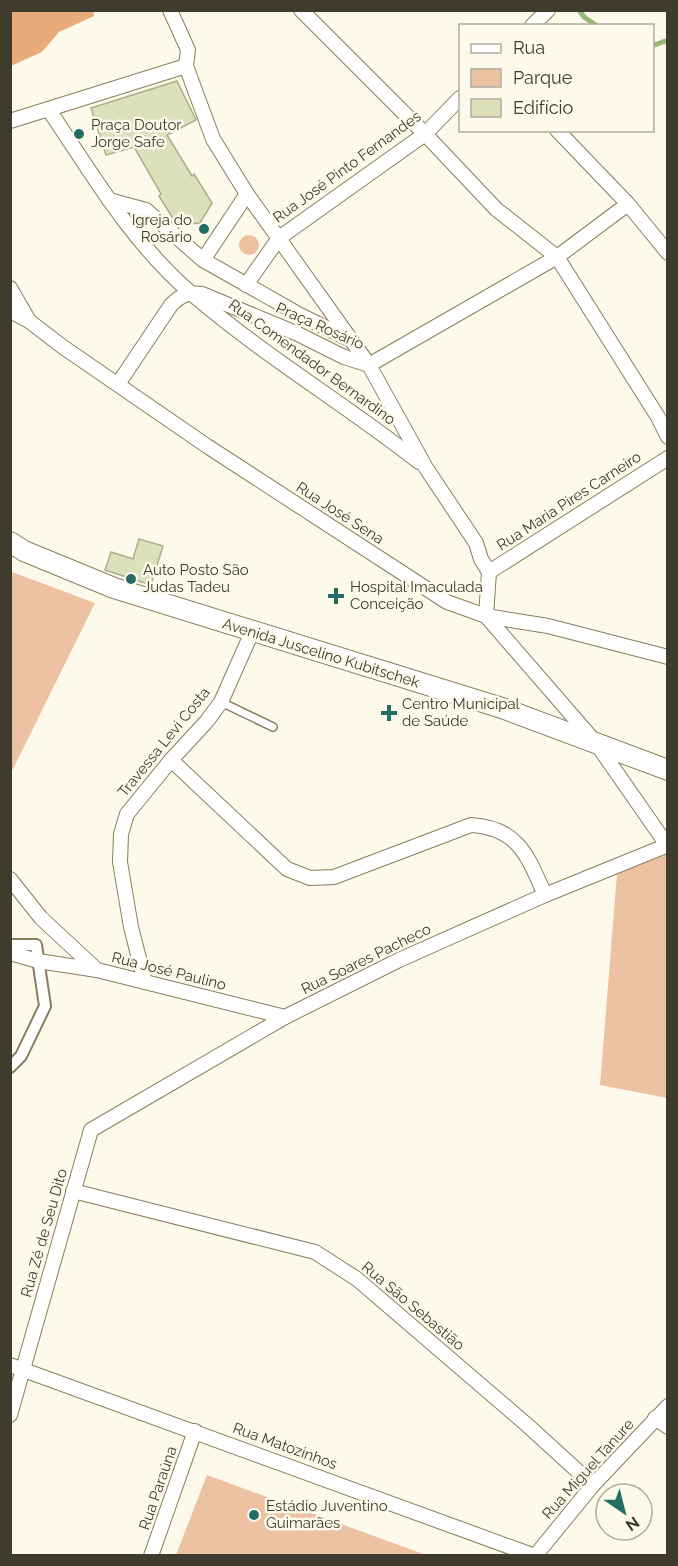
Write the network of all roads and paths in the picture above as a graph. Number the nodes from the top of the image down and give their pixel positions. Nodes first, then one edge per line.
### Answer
1 (170, 10) edge
2 (301, 10) edge
3 (548, 10) edge
4 (534, 24) edge
5 (186, 66) junction
6 (459, 99) edge
7 (49, 110) junction
8 (10, 121) edge
9 (559, 132) edge
10 (425, 134) junction
11 (247, 194) junction
12 (109, 200) junction
13 (628, 204) junction
14 (279, 238) junction
15 (668, 253) edge
16 (556, 257) junction
17 (203, 260) junction
18 (246, 285) junction
19 (10, 288) edge
20 (190, 293) junction
21 (10, 311) edge
22 (29, 321) junction
23 (351, 340) junction
24 (369, 365) junction
25 (118, 384) junction
26 (663, 415) edge
27 (668, 437) edge
28 (668, 458) edge
29 (426, 468) junction
30 (10, 542) edge
31 (489, 572) junction
32 (486, 615) junction
33 (252, 632) junction
34 (668, 657) edge
35 (221, 702) junction
36 (273, 727) dead end
37 (596, 743) junction
38 (171, 760) junction
39 (668, 770) edge
40 (667, 845) edge
41 (10, 879) edge
42 (545, 895) junction
43 (10, 945) edge
44 (10, 952) edge
45 (38, 961) junction
46 (97, 970) junction
47 (146, 982) junction
48 (285, 1017) junction
49 (10, 1067) edge
50 (91, 1130) joint
51 (73, 1191) junction
52 (17, 1366) edge
53 (668, 1406) edge
54 (10, 1415) edge
55 (656, 1418) junction
56 (668, 1427) edge
57 (195, 1431) junction
58 (593, 1485) junction
59 (152, 1556) edge
60 (535, 1556) edge

1 - 5 street, Rua Comendador Bernardino
2 - 10 street
3 - 4 street
5 - 7 street
5 - 11 street, Rua Comendador Bernardino
6 - 10 street, Rua José Pinto Fernandes
7 - 8 street
7 - 12 street, Rua Comendador Bernardino
9 - 13 street
10 - 14 street, Rua José Pinto Fernandes
10 - 16 street
11 - 14 street, Rua Comendador Bernardino
11 - 17 street
12 - 17 street
12 - 20 street, Rua Comendador Bernardino
13 - 15 street
13 - 16 street
14 - 18 street, Rua José Pinto Fernandes
14 - 23 street, Rua Comendador Bernardino
16 - 24 street
16 - 26 street
17 - 18 street
18 - 23 street
19 - 22 street
20 - 24 street, Praça Rosário
20 - 25 street
20 - 29 street, Rua Comendador Bernardino
21 - 22 street, Rua José Sena
22 - 25 street, Rua José Sena
23 - 24 street, Rua Comendador Bernardino
24 - 29 street, Rua Comendador Bernardino
25 - 32 street, Rua José Sena
26 - 27 street
28 - 31 street, Rua Maria Pires Carneiro
29 - 31 street, Rua Comendador Bernardino
30 - 33 main road, Avenida Juscelino Kubitschek
31 - 32 street, Rua Comendador Bernardino
32 - 34 street, Rua José Sena
32 - 37 street
33 - 35 street, Travessa Levi Costa
33 - 37 main road, Avenida Juscelino Kubitschek
35 - 36 lane
35 - 38 street, Travessa Levi Costa
37 - 39 main road, Avenida Juscelino Kubitschek
37 - 40 street
38 - 42 street
38 - 47 street, Travessa Levi Costa
40 - 42 street, Rua Soares Pacheco
41 - 46 street, Rua José Paulino
42 - 48 street, Rua Soares Pacheco
43 - 45 street
44 - 45 street
45 - 46 street
45 - 49 street
46 - 47 street, Rua José Paulino
47 - 48 street, Rua José Paulino
48 - 50 street, Rua Soares Pacheco
50 - 51 street, Rua Zé de Seu Dito
51 - 52 street, Rua Zé de Seu Dito
51 - 58 street, Rua São Sebastião
52 - 54 street, Rua Zé de Seu Dito
52 - 57 street, Rua Matozinhos
53 - 55 street, Rua Miguel Tanure
55 - 56 street
55 - 58 street, Rua Miguel Tanure
57 - 59 street, Rua Paraúna
57 - 60 street, Rua Matozinhos
58 - 60 street, Rua Miguel Tanure

